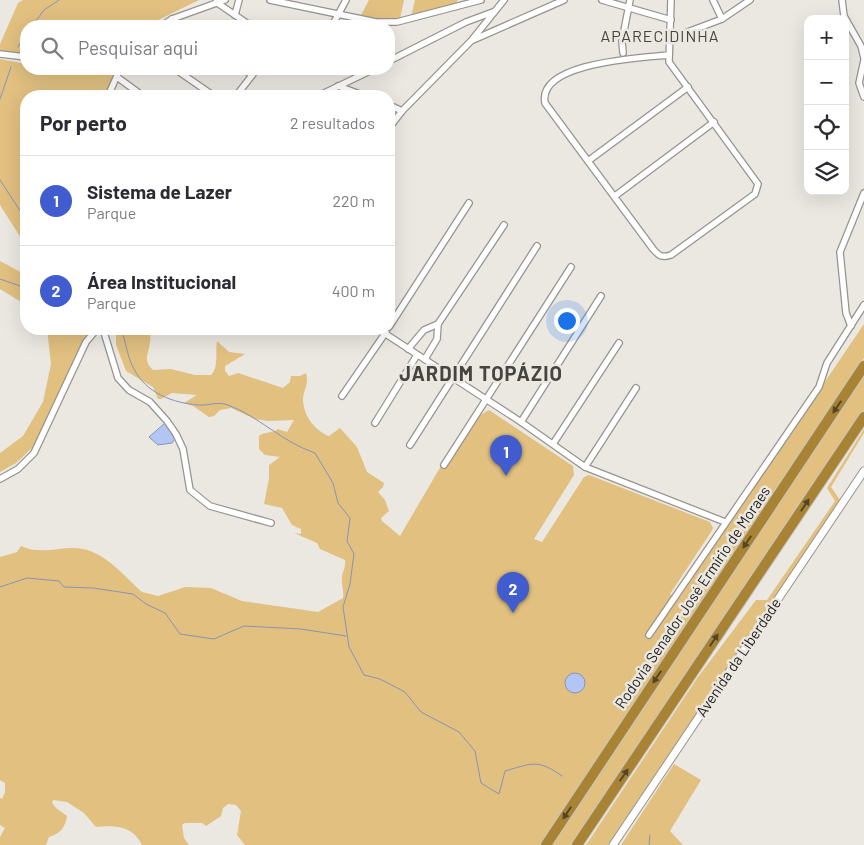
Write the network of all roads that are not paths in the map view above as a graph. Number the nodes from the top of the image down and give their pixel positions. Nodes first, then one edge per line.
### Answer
1 (225, 0) edge
2 (239, 0) edge
3 (270, 0) edge
4 (346, 0) edge
5 (482, 0) edge
6 (504, 0) edge
7 (564, 0) edge
8 (602, 0) edge
9 (671, 0) edge
10 (713, 0) edge
11 (750, 0) edge
12 (842, 0) edge
13 (216, 2) junction
14 (463, 3) edge
15 (629, 3) edge
16 (494, 12) junction
17 (339, 13) junction
18 (235, 15) junction
19 (172, 19) edge
20 (722, 19) junction
21 (242, 20) edge
22 (335, 20) edge
23 (368, 20) edge
24 (671, 20) junction
25 (395, 22) edge
26 (669, 39) junction
27 (472, 41) junction
28 (624, 53) dead end
29 (0, 54) edge
30 (668, 55) junction
31 (20, 56) edge
32 (395, 58) edge
33 (864, 59) edge
34 (184, 75) edge
35 (252, 75) edge
36 (361, 75) edge
37 (116, 76) joint
38 (338, 86) junction
39 (688, 88) junction
40 (110, 90) edge
41 (135, 90) edge
42 (205, 90) edge
43 (241, 90) edge
44 (330, 90) edge
45 (349, 90) edge
46 (864, 97) edge
47 (395, 108) edge
48 (402, 111) junction
49 (395, 120) edge
50 (714, 122) junction
51 (588, 161) junction
52 (864, 193) edge
53 (615, 196) junction
54 (469, 203) dead end
55 (504, 225) dead end
56 (537, 246) dead end
57 (571, 267) dead end
58 (601, 296) dead end
59 (864, 305) edge
60 (395, 318) edge
61 (438, 324) junction
62 (851, 326) junction
63 (92, 335) edge
64 (105, 335) edge
65 (384, 335) edge
66 (393, 335) edge
67 (619, 342) dead end
68 (408, 349) junction
69 (417, 355) junction
70 (425, 359) junction
71 (864, 366) edge
72 (453, 378) junction
73 (636, 388) dead end
74 (342, 396) dead end
75 (486, 400) junction
76 (864, 417) edge
77 (520, 422) junction
78 (375, 423) dead end
79 (553, 444) junction
80 (410, 445) dead end
81 (444, 464) dead end
82 (585, 467) junction
83 (864, 473) edge
84 (0, 479) edge
85 (725, 522) junction
86 (271, 523) dead end
87 (649, 635) dead end
88 (546, 845) edge
89 (578, 845) edge
90 (613, 845) edge

1 - 13 street
2 - 18 street
3 - 17 street
4 - 17 street
5 - 14 street
6 - 16 street
7 - 27 street
8 - 15 street
9 - 24 street
10 - 20 street
11 - 20 street
12 - 33 street
13 - 18 street
13 - 19 street
14 - 25 street
15 - 24 street
15 - 28 street
16 - 27 street
16 - 32 street
17 - 22 street
17 - 23 street
18 - 21 street
20 - 26 street
24 - 26 street
26 - 30 street
27 - 48 street
29 - 31 street
30 - 39 street
30 - 51 street
33 - 46 street
34 - 42 street
35 - 43 street
36 - 38 street
37 - 40 street
37 - 41 street
38 - 44 street
38 - 45 street
39 - 50 street
39 - 51 street
47 - 48 street
48 - 49 street
50 - 53 street
50 - 53 street
51 - 53 street
52 - 62 street
54 - 60 street
55 - 61 street
56 - 72 street
57 - 75 street
58 - 77 street
59 - 62 street
61 - 68 street
61 - 70 street
62 - 85 street
63 - 84 street
64 - 86 street
65 - 74 street
66 - 68 street
67 - 79 street
68 - 69 street
69 - 70 street
69 - 78 street
70 - 72 street
71 -> 88 highway, Rodovia Senador José Ermírio de Moraes
72 - 75 street
72 - 80 street
73 - 82 street
75 - 77 street
75 - 81 street
89 -> 76 highway
77 - 79 street
79 - 82 street
82 - 85 street
83 - 90 street, Avenida da Liberdade
85 - 87 street

